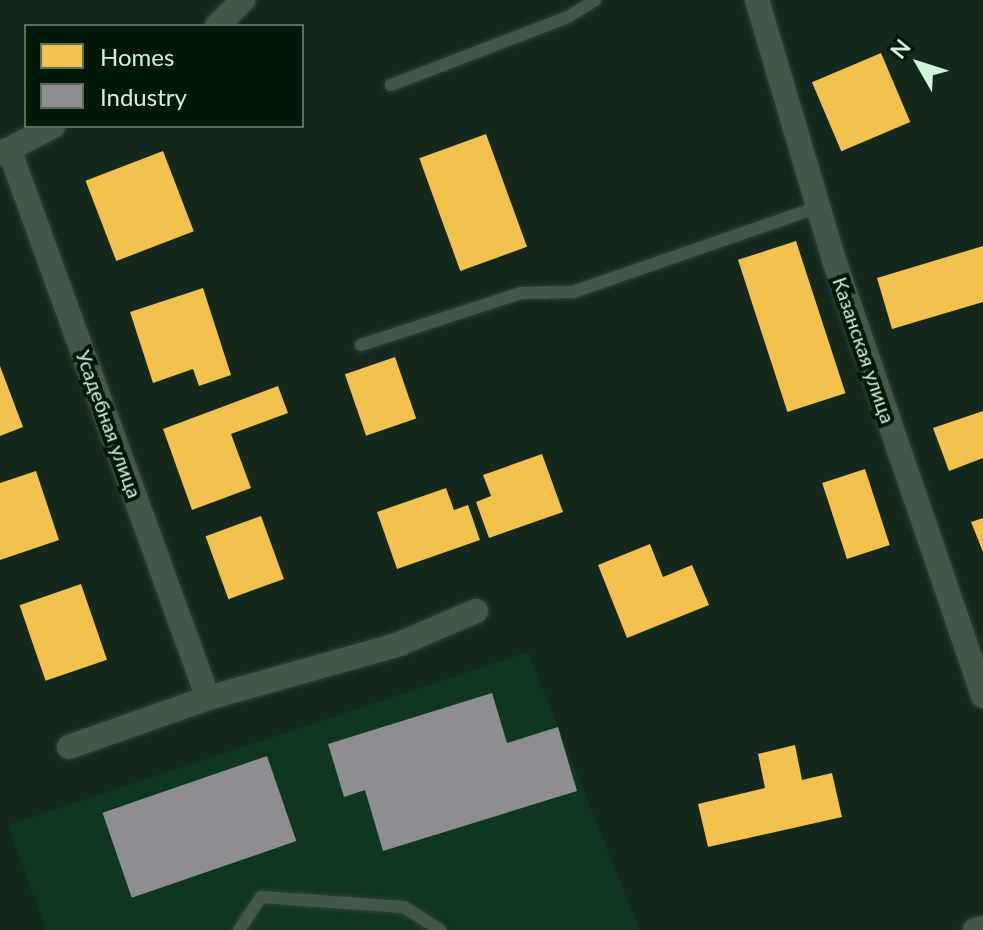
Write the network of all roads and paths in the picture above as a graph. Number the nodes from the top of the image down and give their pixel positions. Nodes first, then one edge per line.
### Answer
1 (243, 0) edge
2 (595, 0) edge
3 (757, 0) edge
4 (219, 24) edge
5 (391, 85) dead end
6 (49, 128) edge
7 (4, 152) edge
8 (818, 207) junction
9 (361, 345) dead end
10 (476, 611) dead end
11 (983, 696) edge
12 (208, 698) junction
13 (69, 747) dead end
14 (983, 928) edge
15 (239, 930) edge
16 (440, 930) edge
17 (975, 930) edge

1 - 4 street
2 - 5 lane
3 - 8 street, Казанская улица
6 - 7 street
7 - 12 street, Усадебная улица
8 - 9 lane
8 - 11 street, Казанская улица
10 - 12 street
12 - 13 street
14 - 17 street
15 - 16 lane

